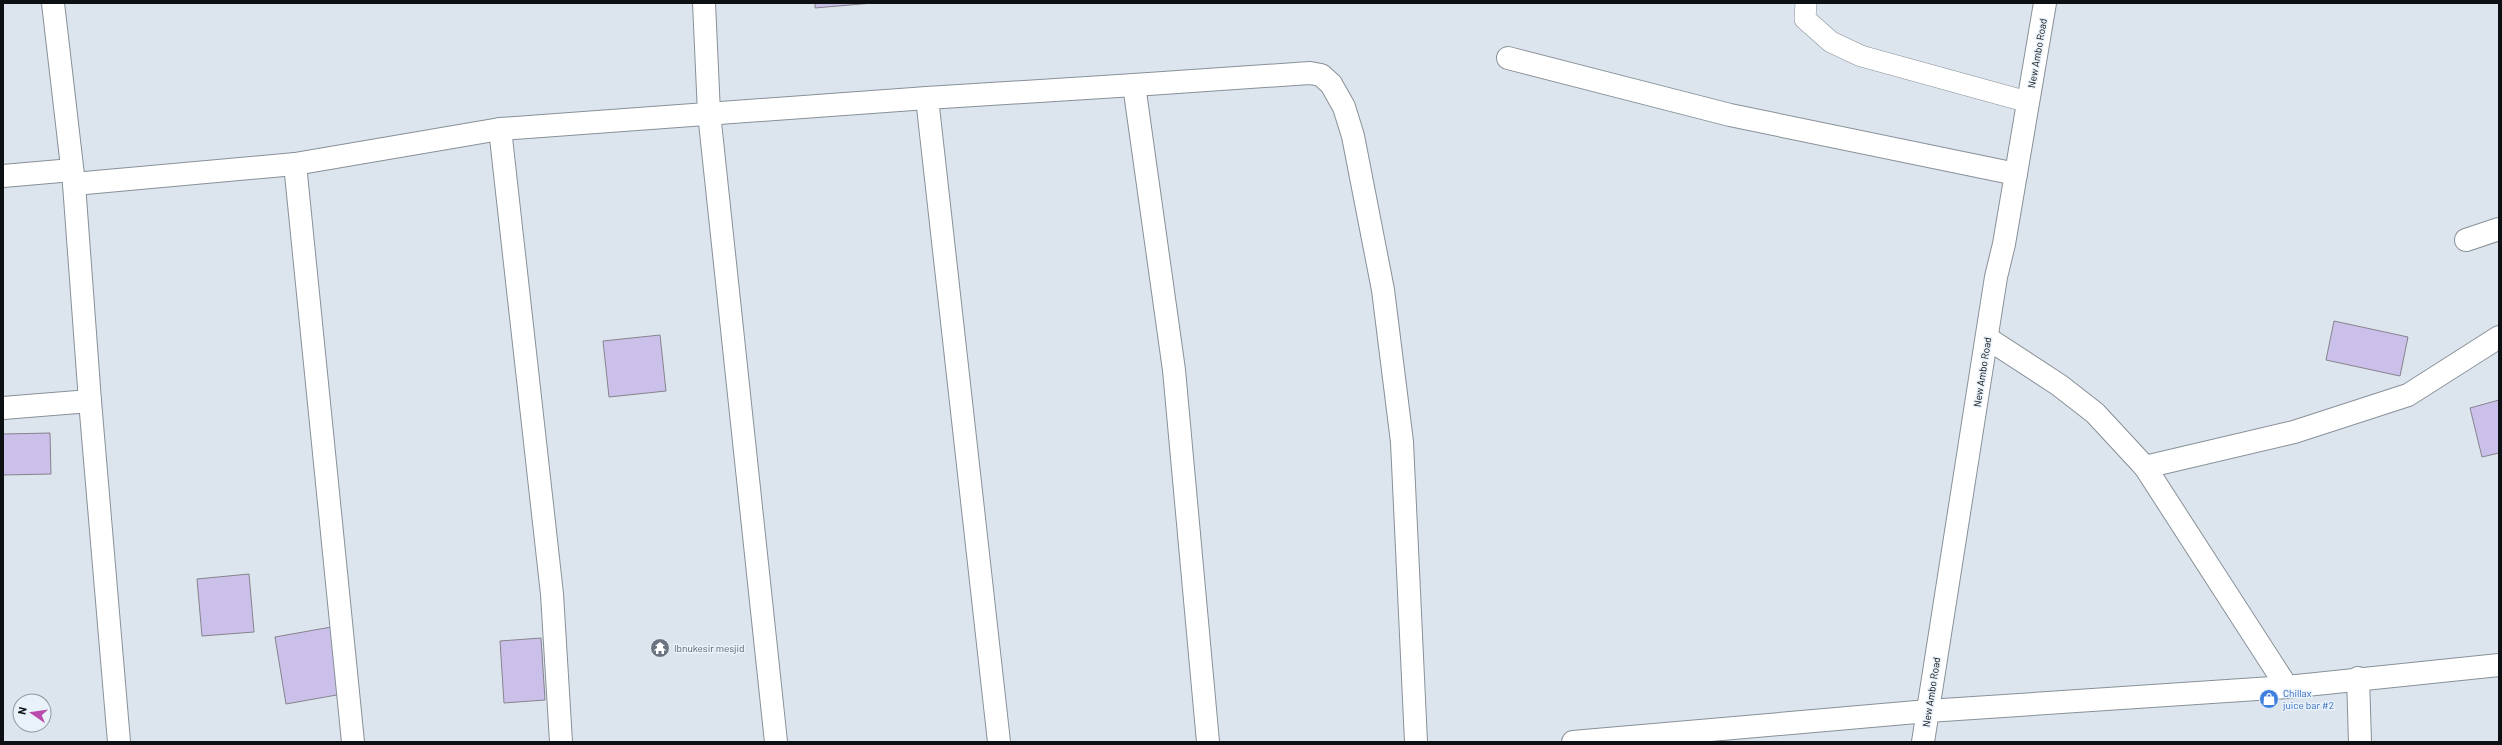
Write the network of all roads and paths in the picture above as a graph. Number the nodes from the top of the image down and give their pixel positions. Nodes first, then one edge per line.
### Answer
1 (53, 3) edge
2 (704, 3) edge
3 (1806, 3) edge
4 (2045, 3) edge
5 (1508, 58) dead end
6 (1134, 85) junction
7 (926, 98) junction
8 (2028, 102) junction
9 (709, 113) junction
10 (500, 129) junction
11 (295, 164) junction
12 (2016, 174) junction
13 (3, 176) edge
14 (73, 177) junction
15 (2499, 229) edge
16 (2466, 240) dead end
17 (2499, 337) edge
18 (1988, 338) junction
19 (90, 401) junction
20 (3, 408) edge
21 (2145, 467) junction
22 (2499, 665) edge
23 (2358, 678) junction
24 (2287, 687) junction
25 (1928, 711) junction
26 (119, 742) edge
27 (353, 742) edge
28 (561, 742) edge
29 (776, 742) edge
30 (999, 742) edge
31 (1208, 742) edge
32 (1416, 742) edge
33 (1573, 742) edge
34 (1923, 742) edge
35 (2360, 742) edge

1 - 14 street
2 - 9 street
3 - 8 lane
4 - 8 street, New Ambo Road
5 - 12 street
6 - 7 street
6 - 31 street
6 - 32 street
7 - 9 street
7 - 30 street
8 - 12 street, New Ambo Road
9 - 10 street
9 - 29 street
10 - 11 street
10 - 28 street
11 - 14 street
11 - 27 street
12 - 18 street, New Ambo Road
13 - 14 street
14 - 19 street
15 - 16 street
17 - 21 street
18 - 21 street
18 - 25 street, New Ambo Road
19 - 20 street
19 - 26 street
21 - 24 street
22 - 23 street
23 - 24 street
23 - 35 street
24 - 25 street
25 - 33 street
25 - 34 street, New Ambo Road

